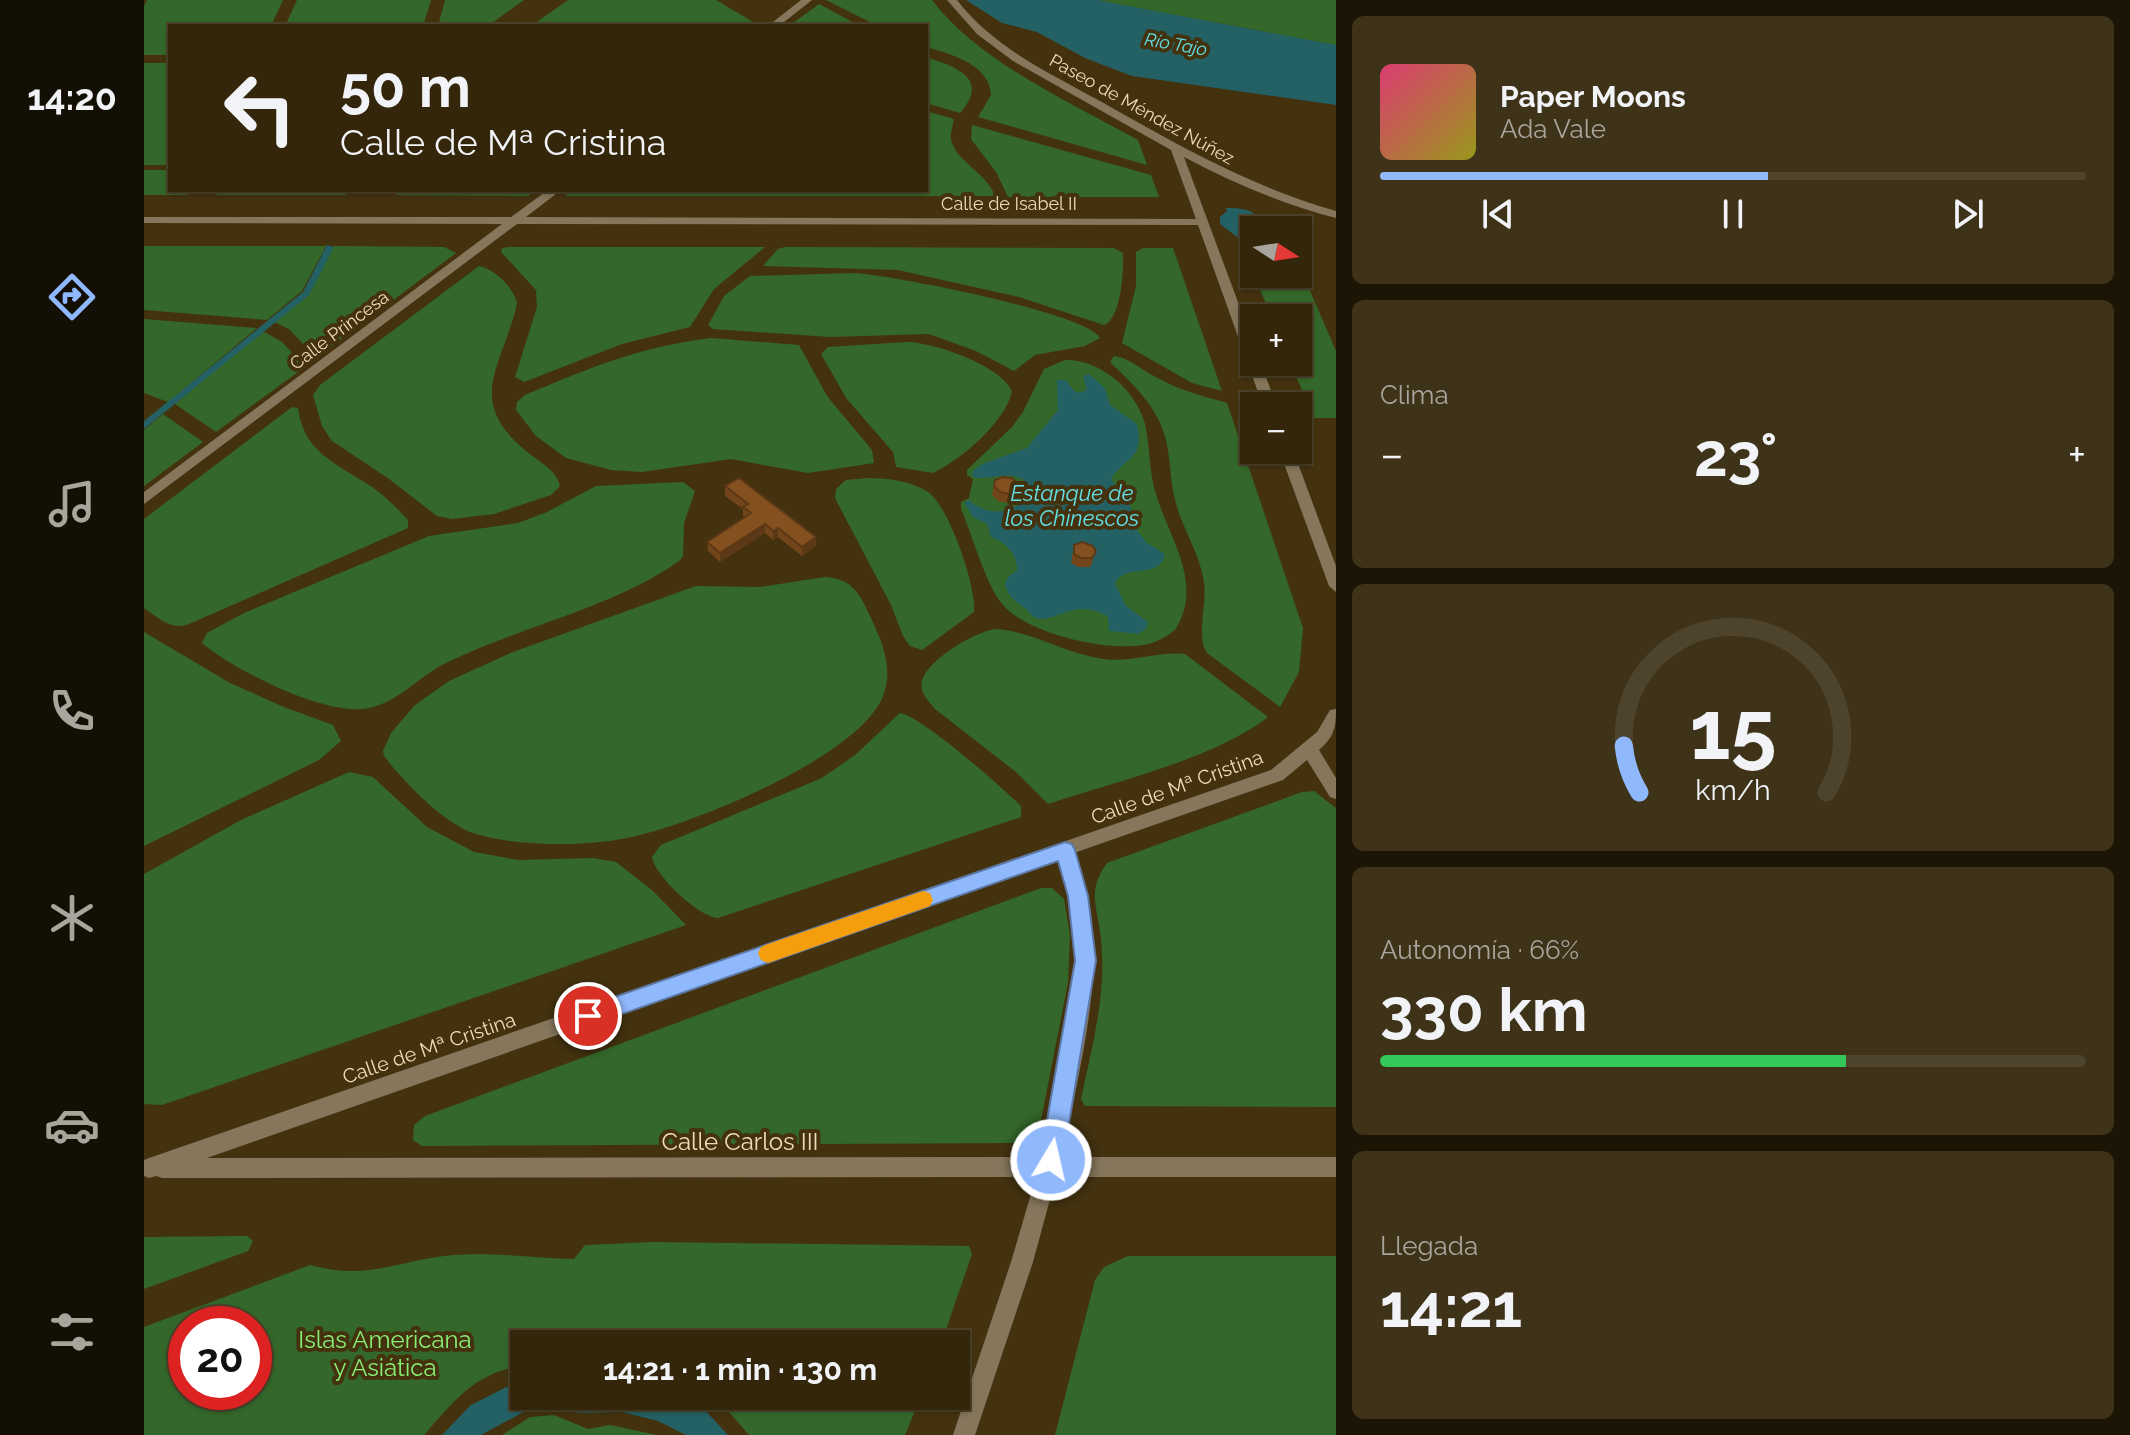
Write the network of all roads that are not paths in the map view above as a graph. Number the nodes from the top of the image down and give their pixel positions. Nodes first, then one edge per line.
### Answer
1 (807, 0) edge
2 (952, 0) edge
3 (776, 24) edge
4 (1175, 147) junction
5 (552, 192) edge
6 (1336, 215) edge
7 (144, 220) edge
8 (514, 220) junction
9 (1203, 222) junction
10 (1265, 392) edge
11 (1291, 464) edge
12 (144, 499) edge
13 (1336, 586) edge
14 (1336, 715) edge
15 (1310, 750) junction
16 (1336, 792) edge
17 (1065, 850) junction
18 (1049, 1167) junction
19 (1336, 1167) edge
20 (146, 1168) edge
21 (964, 1435) edge

1 - 3 lane
2 - 4 lane, Paseo de Méndez Núñez
4 - 6 lane, Paseo de Méndez Núñez
4 - 9 lane
5 - 8 lane, Calle Princesa
7 - 8 lane, Calle de Isabel II
8 - 9 lane, Calle de Isabel II
8 - 12 lane, Calle Princesa
9 - 10 lane
11 - 13 lane
14 - 15 lane, Calle de Mª Cristina
15 - 16 lane
15 - 17 lane, Calle de Mª Cristina
17 - 18 lane
17 - 20 lane, Calle de Mª Cristina
18 - 19 lane, Calle Carlos III
18 - 20 lane, Calle Carlos III
18 - 21 lane

